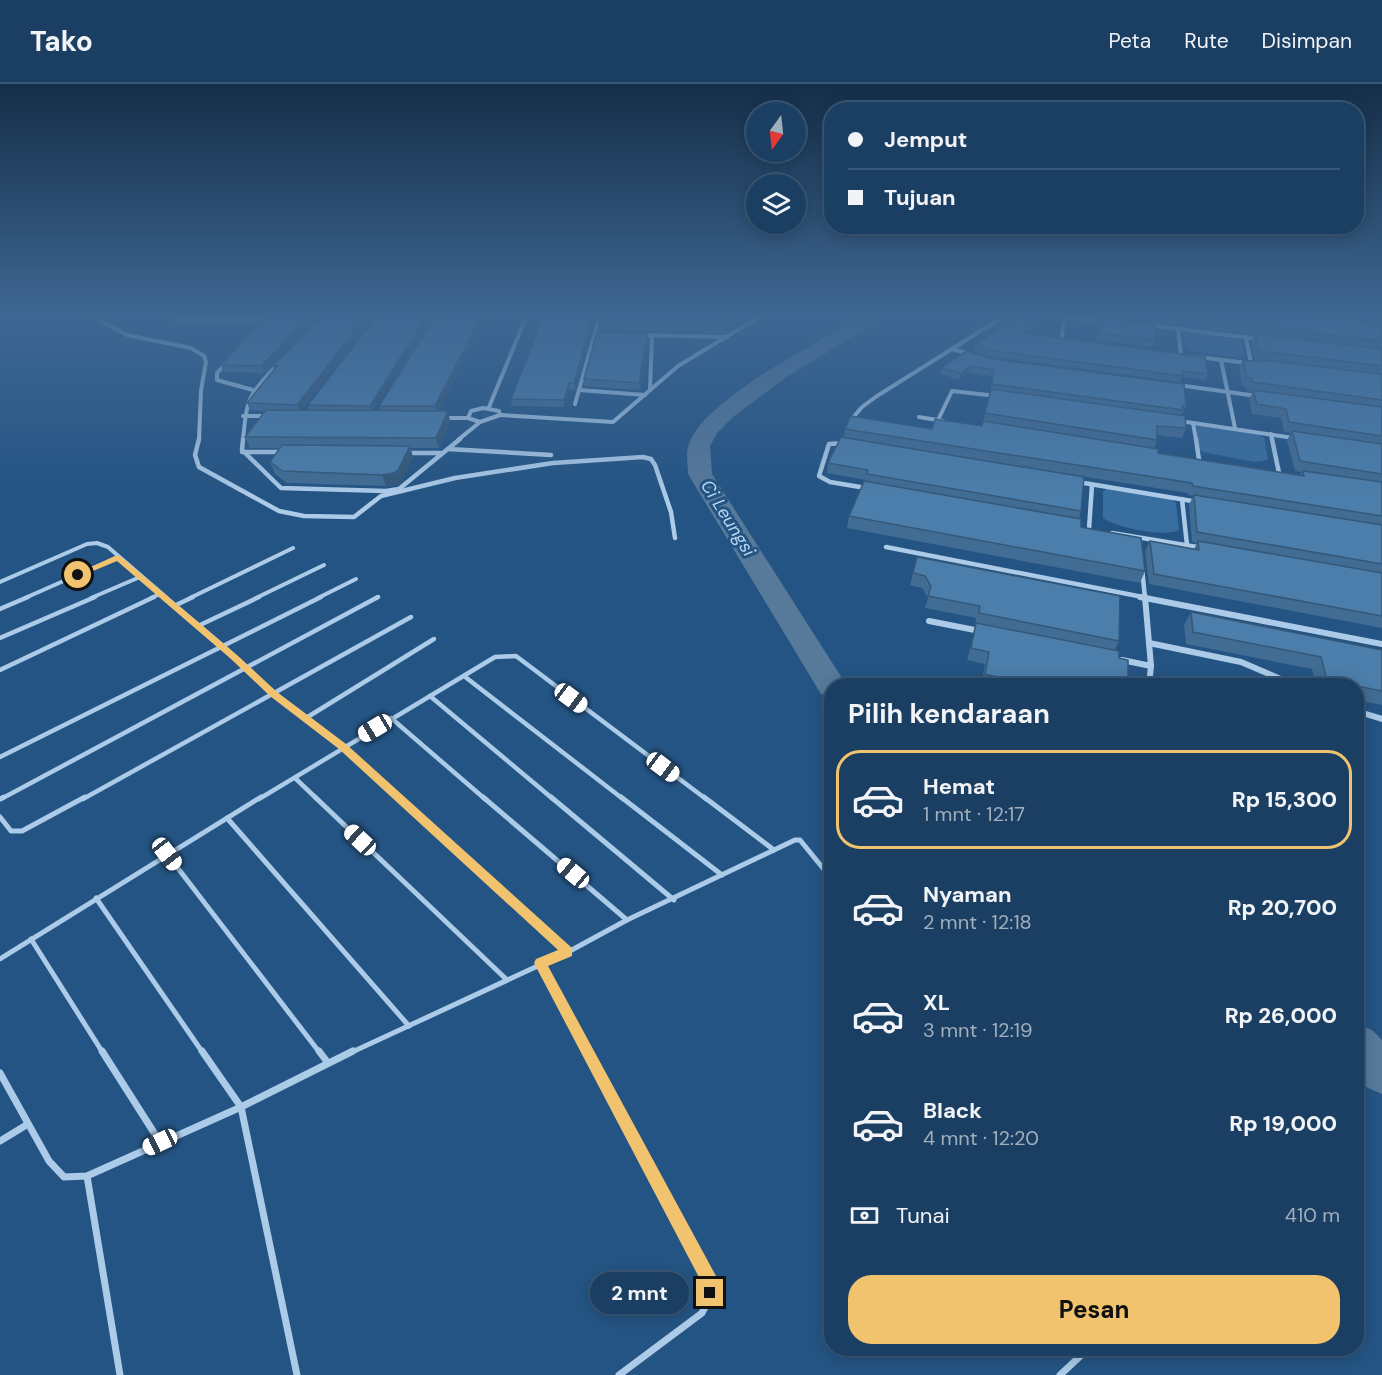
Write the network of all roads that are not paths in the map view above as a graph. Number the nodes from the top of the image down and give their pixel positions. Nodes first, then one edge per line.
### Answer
1 (204, 375) edge
2 (217, 375) edge
3 (268, 375) edge
4 (502, 375) edge
5 (583, 375) edge
6 (651, 375) edge
7 (667, 375) edge
8 (910, 375) edge
9 (1224, 375) edge
10 (1168, 384) edge
11 (254, 390) junction
12 (579, 390) junction
13 (650, 390) junction
14 (1227, 392) junction
15 (645, 395) junction
16 (1260, 396) edge
17 (1005, 397) edge
18 (575, 404) dead end
19 (489, 407) junction
20 (500, 415) junction
21 (243, 416) junction
22 (279, 416) edge
23 (431, 417) edge
24 (919, 417) dead end
25 (468, 418) junction
26 (1169, 419) edge
27 (938, 420) junction
28 (850, 421) edge
29 (480, 422) junction
30 (950, 422) edge
31 (1193, 423) junction
32 (1235, 428) junction
33 (1271, 434) junction
34 (1304, 439) edge
35 (849, 444) edge
36 (448, 449) junction
37 (242, 452) junction
38 (296, 452) edge
39 (396, 453) edge
40 (441, 453) junction
41 (551, 455) dead end
42 (1187, 458) edge
43 (1198, 460) junction
44 (1210, 462) edge
45 (1268, 471) edge
46 (1279, 473) junction
47 (1291, 475) edge
48 (1069, 481) edge
49 (1092, 485) junction
50 (877, 490) edge
51 (1182, 500) junction
52 (1205, 503) edge
53 (1077, 527) edge
54 (1089, 529) junction
55 (1099, 531) edge
56 (1109, 532) edge
57 (1138, 537) junction
58 (675, 538) dead end
59 (1187, 545) junction
60 (886, 547) dead end
61 (293, 548) dead end
62 (1140, 549) edge
63 (1210, 549) edge
64 (118, 557) junction
65 (1142, 561) edge
66 (324, 565) dead end
67 (140, 577) junction
68 (356, 579) dead end
69 (0, 582) edge
70 (160, 594) junction
71 (1146, 596) junction
72 (378, 597) dead end
73 (174, 606) junction
74 (0, 609) edge
75 (411, 617) dead end
76 (929, 621) dead end
77 (198, 626) junction
78 (987, 633) edge
79 (0, 638) edge
80 (434, 639) dead end
81 (1149, 643) junction
82 (1382, 644) edge
83 (222, 646) junction
84 (1116, 659) edge
85 (1151, 666) junction
86 (246, 667) junction
87 (0, 670) edge
88 (464, 676) junction
89 (1150, 678) edge
90 (1278, 678) edge
91 (273, 694) junction
92 (430, 696) junction
93 (1364, 713) edge
94 (306, 718) junction
95 (391, 718) junction
96 (1382, 719) edge
97 (342, 747) junction
98 (0, 757) edge
99 (295, 778) junction
100 (0, 799) edge
101 (0, 817) edge
102 (227, 818) junction
103 (774, 850) junction
104 (167, 854) junction
105 (824, 869) edge
106 (722, 875) junction
107 (96, 898) junction
108 (674, 900) junction
109 (627, 920) junction
110 (31, 939) junction
111 (568, 952) junction
112 (0, 959) edge
113 (540, 963) junction
114 (507, 979) junction
115 (409, 1026) junction
116 (328, 1063) junction
117 (0, 1073) edge
118 (241, 1107) junction
119 (28, 1124) junction
120 (0, 1141) edge
121 (160, 1142) junction
122 (87, 1176) junction
123 (1080, 1356) edge
124 (120, 1375) edge
125 (297, 1375) edge
126 (619, 1375) edge
127 (1060, 1375) edge

1 - 58 street
2 - 11 street
3 - 11 street
4 - 19 street
5 - 12 street
6 - 13 street
7 - 13 street
8 - 28 street
9 - 14 street
10 - 14 street
11 - 21 street
12 - 15 street
12 - 18 street
13 - 15 street
14 - 16 street
14 - 32 street
15 - 20 street
17 - 27 street
19 - 20 street
19 - 25 street
20 - 29 street
21 - 22 street
21 - 37 street
23 - 25 street
24 - 27 street
25 - 29 street
26 - 31 street
27 - 30 street
29 - 36 street
31 - 32 street
31 - 43 street
32 - 33 street
33 - 34 street
33 - 46 street
35 - 50 street
36 - 40 street
36 - 41 street
37 - 38 street
37 - 40 street
39 - 40 street
42 - 43 street
43 - 44 street
45 - 46 street
46 - 47 street
48 - 49 street
49 - 51 street
49 - 54 street
51 - 52 street
51 - 59 street
53 - 54 street
54 - 55 street
56 - 57 street
57 - 59 street
57 - 62 street
59 - 63 street
60 - 71 street
61 - 73 lane
64 - 67 lane
64 - 69 lane
64 - 74 lane
65 - 71 street
66 - 77 lane
67 - 70 lane
67 - 79 lane
68 - 83 lane
70 - 73 lane
70 - 87 lane
71 - 81 street
71 - 82 street
72 - 86 lane
73 - 77 lane
75 - 91 lane
76 - 78 street
77 - 83 lane
80 - 94 lane
81 - 85 street
81 - 90 street
83 - 86 lane
83 - 98 lane
84 - 85 street
85 - 89 street
86 - 91 lane
86 - 100 lane
88 - 92 lane
88 - 103 lane
88 - 106 lane
91 - 94 lane
91 - 101 lane
92 - 95 lane
92 - 108 lane
93 - 96 street
94 - 97 lane
95 - 97 lane
95 - 109 lane
97 - 99 lane
97 - 111 lane
99 - 102 lane
99 - 114 lane
102 - 104 lane
102 - 115 lane
103 - 105 lane
103 - 106 lane
104 - 107 lane
104 - 116 lane
106 - 108 lane
107 - 110 lane
107 - 118 lane
108 - 109 lane
109 - 111 lane
110 - 112 lane
110 - 121 lane
111 - 113 lane
113 - 114 lane
113 - 126 lane
114 - 115 lane
115 - 116 lane
116 - 118 lane
117 - 119 lane
118 - 121 lane
118 - 125 lane
119 - 120 lane
119 - 122 lane
121 - 122 lane
122 - 124 lane
123 - 127 lane

